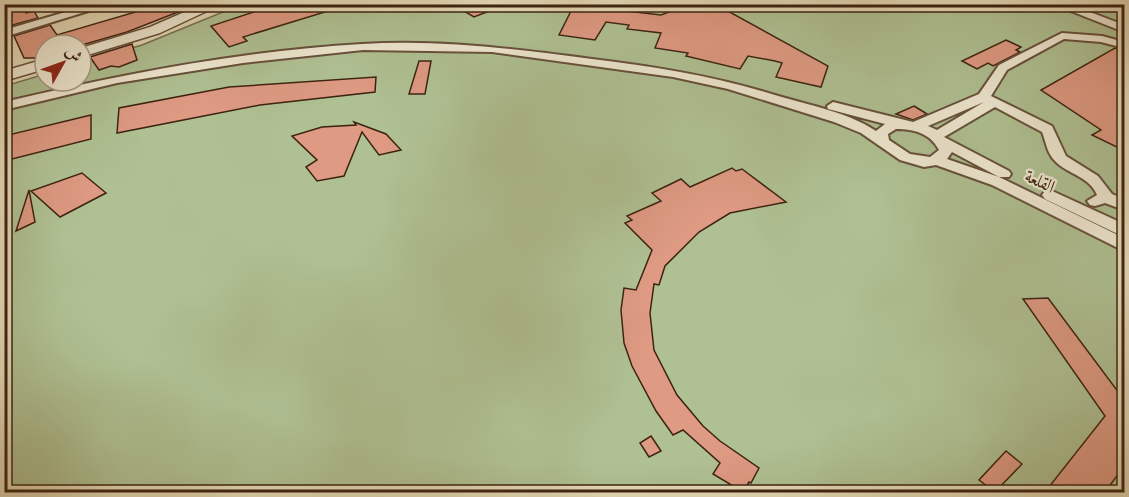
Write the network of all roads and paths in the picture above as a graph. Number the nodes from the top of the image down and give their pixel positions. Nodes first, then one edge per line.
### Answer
1 (64, 4) edge
2 (106, 4) edge
3 (216, 4) edge
4 (1058, 4) edge
5 (70, 15) junction
6 (1125, 29) edge
7 (4, 34) edge
8 (485, 45) junction
9 (1125, 45) edge
10 (93, 49) edge
11 (33, 68) edge
12 (158, 68) junction
13 (4, 76) edge
14 (93, 77) edge
15 (33, 90) edge
16 (4, 96) edge
17 (988, 100) junction
18 (4, 106) edge
19 (910, 125) junction
20 (940, 139) junction
21 (882, 141) junction
22 (936, 160) junction
23 (1105, 197) junction
24 (1125, 204) edge
25 (1081, 216) junction
26 (1125, 231) edge
27 (1125, 245) edge

1 - 5 street
2 - 5 street
3 - 10 street
4 - 6 street
5 - 7 street
8 - 12 street
8 - 19 street, القلعة
8 - 21 street, القلعة
9 - 17 street
11 - 13 street
12 - 14 street
12 - 18 street
15 - 16 street
17 - 19 street
17 - 20 street
17 - 23 street
19 - 20 street, القلعة
19 - 21 street
20 - 22 street
20 - 25 street, القلعة
21 - 22 street, القلعة
22 - 25 street, القلعة
23 - 24 street
23 - 25 street
25 - 26 street, القلعة
25 - 27 street, القلعة

